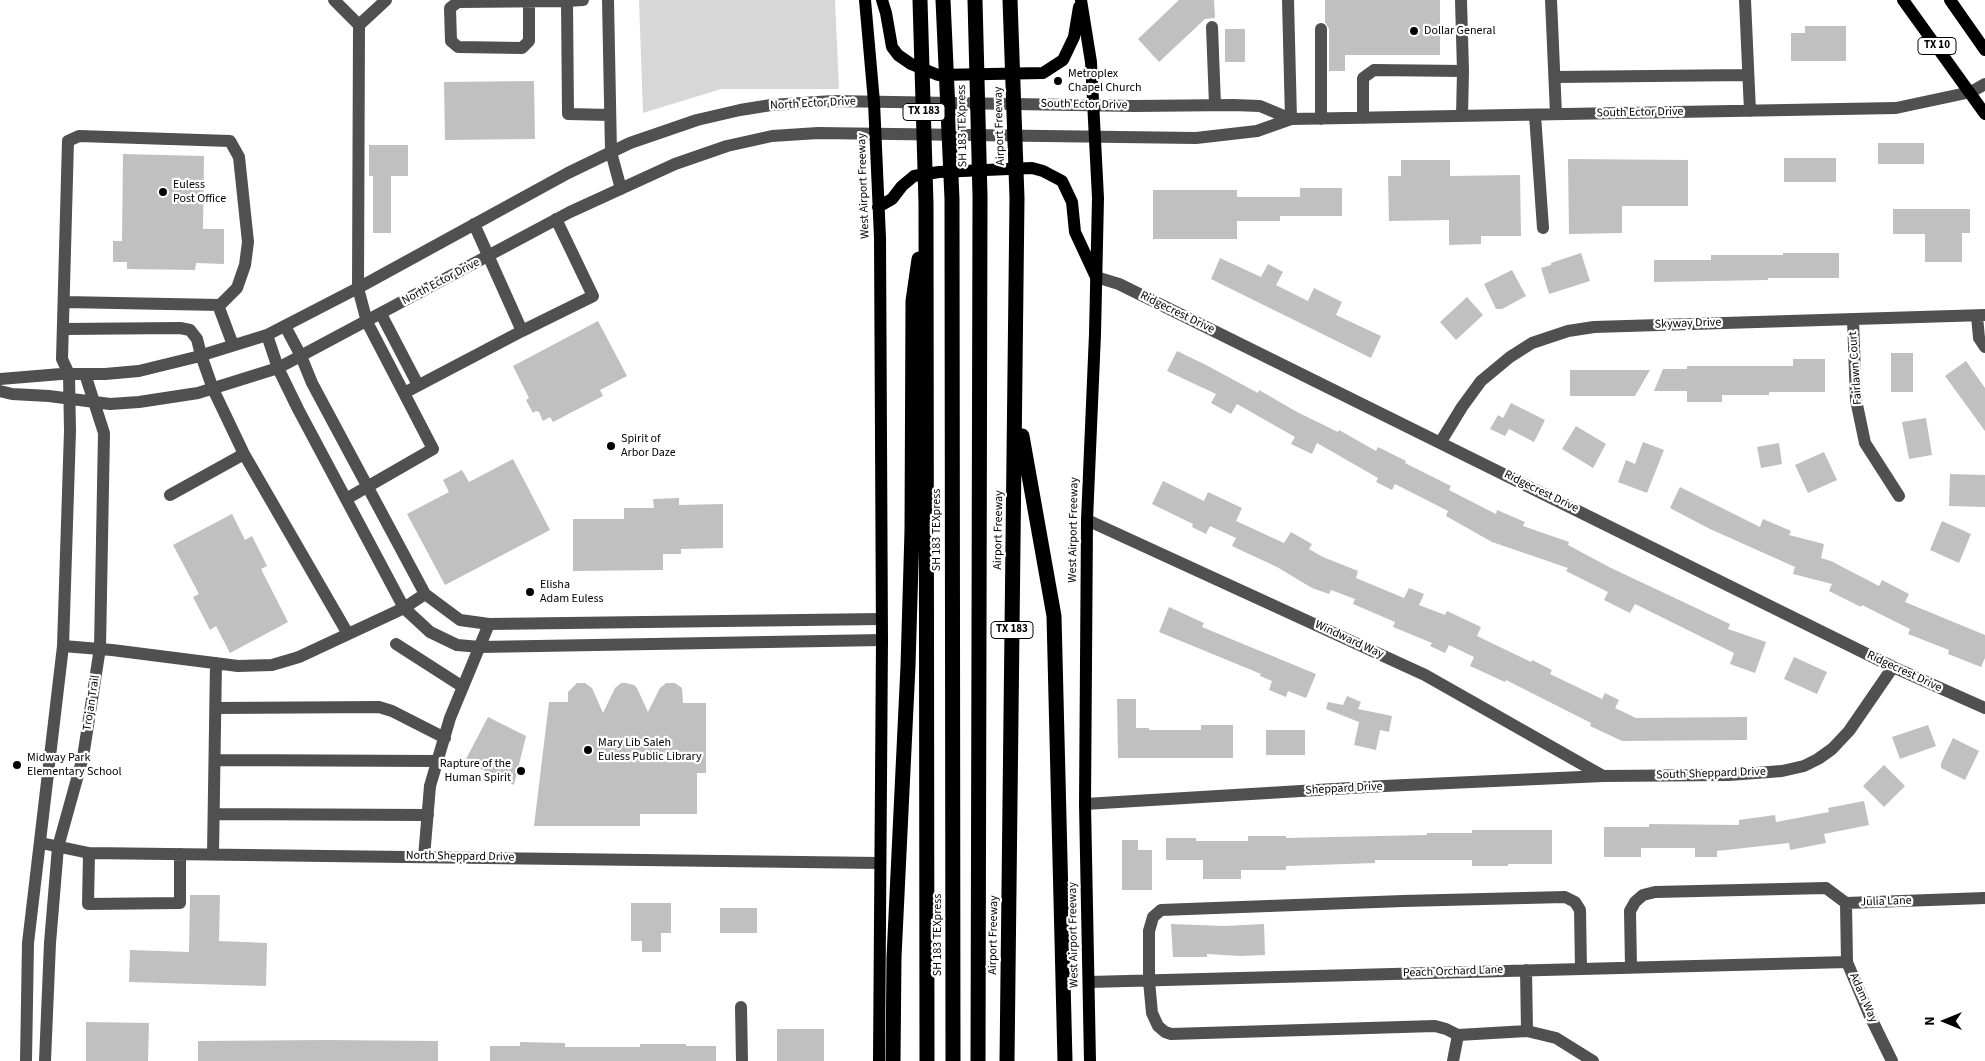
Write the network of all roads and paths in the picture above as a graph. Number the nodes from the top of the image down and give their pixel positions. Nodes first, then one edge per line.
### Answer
1 (334, 0) edge
2 (386, 0) edge
3 (567, 0) edge
4 (583, 0) edge
5 (608, 0) edge
6 (865, 0) edge
7 (882, 0) edge
8 (920, 0) edge
9 (943, 0) edge
10 (1010, 0) edge
11 (1081, 0) edge
12 (1288, 0) edge
13 (1461, 0) edge
14 (1551, 0) edge
15 (1745, 0) edge
16 (1903, 0) edge
17 (1950, 0) edge
18 (529, 1) edge
19 (975, 7) edge
20 (359, 25) junction
21 (1212, 27) dead end
22 (1321, 29) dead end
23 (1985, 50) edge
24 (1463, 71) junction
25 (1748, 75) junction
26 (1555, 77) junction
27 (1985, 84) edge
28 (1971, 92) junction
29 (874, 102) junction
30 (1093, 105) junction
31 (1215, 105) junction
32 (1750, 111) junction
33 (1556, 114) junction
34 (1985, 114) edge
35 (610, 115) junction
36 (1535, 115) junction
37 (1462, 116) junction
38 (1363, 118) junction
39 (1290, 119) junction
40 (1321, 119) junction
41 (876, 134) junction
42 (1096, 138) junction
43 (611, 152) junction
44 (621, 189) junction
45 (926, 203) junction
46 (878, 207) junction
47 (556, 219) junction
48 (474, 224) junction
49 (1543, 228) dead end
50 (488, 257) junction
51 (1096, 277) junction
52 (358, 288) junction
53 (64, 302) junction
54 (218, 305) junction
55 (381, 314) junction
56 (1981, 316) edge
57 (1853, 320) junction
58 (367, 322) junction
59 (285, 326) junction
60 (63, 328) junction
61 (522, 332) junction
62 (266, 335) junction
63 (233, 345) junction
64 (1985, 347) edge
65 (201, 356) junction
66 (302, 356) junction
67 (278, 368) junction
68 (69, 374) junction
69 (85, 374) junction
70 (0, 378) edge
71 (418, 385) junction
72 (213, 389) junction
73 (0, 391) edge
74 (404, 392) junction
75 (69, 399) junction
76 (1015, 400) junction
77 (93, 401) junction
78 (1440, 443) junction
79 (244, 454) junction
80 (368, 488) junction
81 (170, 494) dead end
82 (1899, 496) dead end
83 (346, 499) junction
84 (1086, 520) junction
85 (425, 594) junction
86 (404, 608) junction
87 (881, 619) junction
88 (705, 620) junction
89 (489, 624) junction
90 (348, 634) junction
91 (882, 640) junction
92 (704, 642) junction
93 (396, 644) dead end
94 (63, 646) junction
95 (480, 647) junction
96 (100, 648) junction
97 (216, 663) junction
98 (1893, 667) junction
99 (463, 687) junction
100 (216, 708) junction
101 (1985, 708) edge
102 (444, 738) junction
103 (216, 760) junction
104 (438, 761) junction
105 (1603, 776) junction
106 (1086, 804) junction
107 (215, 814) junction
108 (428, 815) junction
109 (41, 843) junction
110 (58, 847) junction
111 (89, 853) junction
112 (180, 854) junction
113 (214, 854) junction
114 (424, 857) junction
115 (880, 862) junction
116 (1985, 898) edge
117 (1846, 903) junction
118 (1847, 962) junction
119 (1816, 963) joint
120 (1630, 968) junction
121 (1582, 969) junction
122 (1526, 970) junction
123 (1149, 980) junction
124 (1089, 982) junction
125 (741, 1007) dead end
126 (1527, 1031) junction
127 (1458, 1035) junction
128 (26, 1061) edge
129 (45, 1061) edge
130 (742, 1061) edge
131 (879, 1061) edge
132 (893, 1061) edge
133 (926, 1061) edge
134 (953, 1061) edge
135 (978, 1061) edge
136 (1007, 1061) edge
137 (1065, 1061) edge
138 (1090, 1061) edge
139 (1453, 1061) edge
140 (1593, 1061) edge
141 (1892, 1061) edge

1 - 20 street
2 - 20 street
3 - 4 street
3 - 18 street
3 - 35 street
5 - 35 street
6 - 29 main road, West Airport Freeway
7 - 11 main road
8 - 45 highway, TX 183
9 - 134 highway, SH 183 TEXpress
10 - 76 highway, Airport Freeway / TX 183
11 - 30 main road, West Airport Freeway
12 - 39 street
13 - 24 street
14 - 26 street
15 - 25 street
16 - 28 main road, TX 10
17 - 23 main road, TX 10
18 - 18 street
19 - 135 highway, SH 183 TEXpress
20 - 52 street
21 - 31 street
22 - 40 street
24 - 37 street
24 - 38 street
25 - 26 street
25 - 32 street
26 - 33 street
27 - 28 street, South Ector Drive
28 - 32 street, South Ector Drive
28 - 34 main road, TX 10
29 - 30 street, South Ector Drive
29 - 41 main road, West Airport Freeway
29 - 43 street, North Ector Drive
30 - 31 street, South Ector Drive
30 - 42 main road, West Airport Freeway
31 - 39 street, South Ector Drive
32 - 33 street, South Ector Drive
33 - 36 street, South Ector Drive
35 - 43 street
36 - 37 street, South Ector Drive
36 - 49 street
37 - 38 street, South Ector Drive
38 - 40 street, South Ector Drive
39 - 40 street, South Ector Drive
39 - 42 street, South Ector Drive
41 - 42 street, South Ector Drive
41 - 44 street, North Ector Drive
41 - 46 main road, West Airport Freeway
42 - 51 main road, West Airport Freeway
43 - 44 street
43 - 48 street, North Ector Drive
44 - 47 street, North Ector Drive
45 - 132 highway
45 - 133 highway, TX 183
46 - 51 main road
46 - 87 main road, West Airport Freeway
47 - 50 street, North Ector Drive
47 - 61 street
48 - 50 street
48 - 52 street, North Ector Drive
50 - 55 street, North Ector Drive
50 - 61 street
51 - 78 street, Ridgecrest Drive
51 - 84 main road, West Airport Freeway
52 - 58 street
52 - 59 street, North Ector Drive
53 - 54 street
53 - 54 street
53 - 60 street
54 - 63 street
55 - 58 street, North Ector Drive
55 - 71 street
56 - 57 street, Skyway Drive
56 - 64 street
57 - 78 street, Skyway Drive
57 - 82 street, Fairlawn Court
58 - 66 street, North Ector Drive
58 - 74 street
59 - 62 street, North Ector Drive
59 - 66 street
60 - 65 street
60 - 68 street
61 - 71 street
62 - 63 street, North Ector Drive
62 - 67 street
63 - 65 street, North Ector Drive
65 - 69 street, North Ector Drive
65 - 72 street
66 - 67 street, North Ector Drive
66 - 80 street
67 - 72 street, North Ector Drive
67 - 83 street
68 - 69 street, North Ector Drive
68 - 70 street, North Ector Drive
68 - 75 street
69 - 77 street, Trojan Trail
71 - 74 street
72 - 77 street, North Ector Drive
72 - 79 street
73 - 75 street, North Ector Drive
74 - 80 street
75 - 77 street, North Ector Drive
75 - 94 street
76 - 136 highway, Airport Freeway / TX 183
76 - 137 highway
77 - 96 street, Trojan Trail
78 - 98 street, Ridgecrest Drive
79 - 81 street
79 - 90 street
80 - 83 street
80 - 85 street
83 - 86 street
84 - 105 street, Windward Way
84 - 106 main road, West Airport Freeway
85 - 86 street
85 - 89 street
86 - 90 street
86 - 95 street
87 - 88 street
87 - 91 main road, West Airport Freeway
88 - 89 street
88 - 92 street
89 - 95 street
90 - 97 street
91 - 92 street
91 - 115 main road, West Airport Freeway
92 - 95 street
93 - 99 street
94 - 96 street
94 - 109 street
95 - 99 street
96 - 97 street
96 - 110 street, Trojan Trail
97 - 100 street
98 - 101 street, Ridgecrest Drive
98 - 105 street, South Sheppard Drive
99 - 102 street
100 - 102 street
100 - 103 street
102 - 104 street
103 - 104 street
103 - 107 street
104 - 108 street
105 - 106 street, Sheppard Drive
106 - 124 main road, West Airport Freeway
107 - 108 street
107 - 113 street
108 - 114 street
109 - 110 street, North Sheppard Drive
109 - 128 street
110 - 111 street, North Sheppard Drive
110 - 129 street, Trojan Trail
111 - 112 street, North Sheppard Drive
111 - 112 street
112 - 113 street, North Sheppard Drive
113 - 114 street, North Sheppard Drive
114 - 115 street, North Sheppard Drive
115 - 131 main road, West Airport Freeway
116 - 117 street, Julia Lane
117 - 118 street, Julia Lane
117 - 120 street
118 - 119 street, Adam Way
118 - 141 street, Adam Way
119 - 120 street, Peach Orchard Lane
120 - 121 street, Peach Orchard Lane
121 - 122 street, Peach Orchard Lane
121 - 123 street
122 - 123 street, Peach Orchard Lane
122 - 126 street
123 - 124 street, Peach Orchard Lane
123 - 127 street
124 - 138 main road, West Airport Freeway
125 - 130 street
126 - 127 street
126 - 140 street
127 - 139 street

